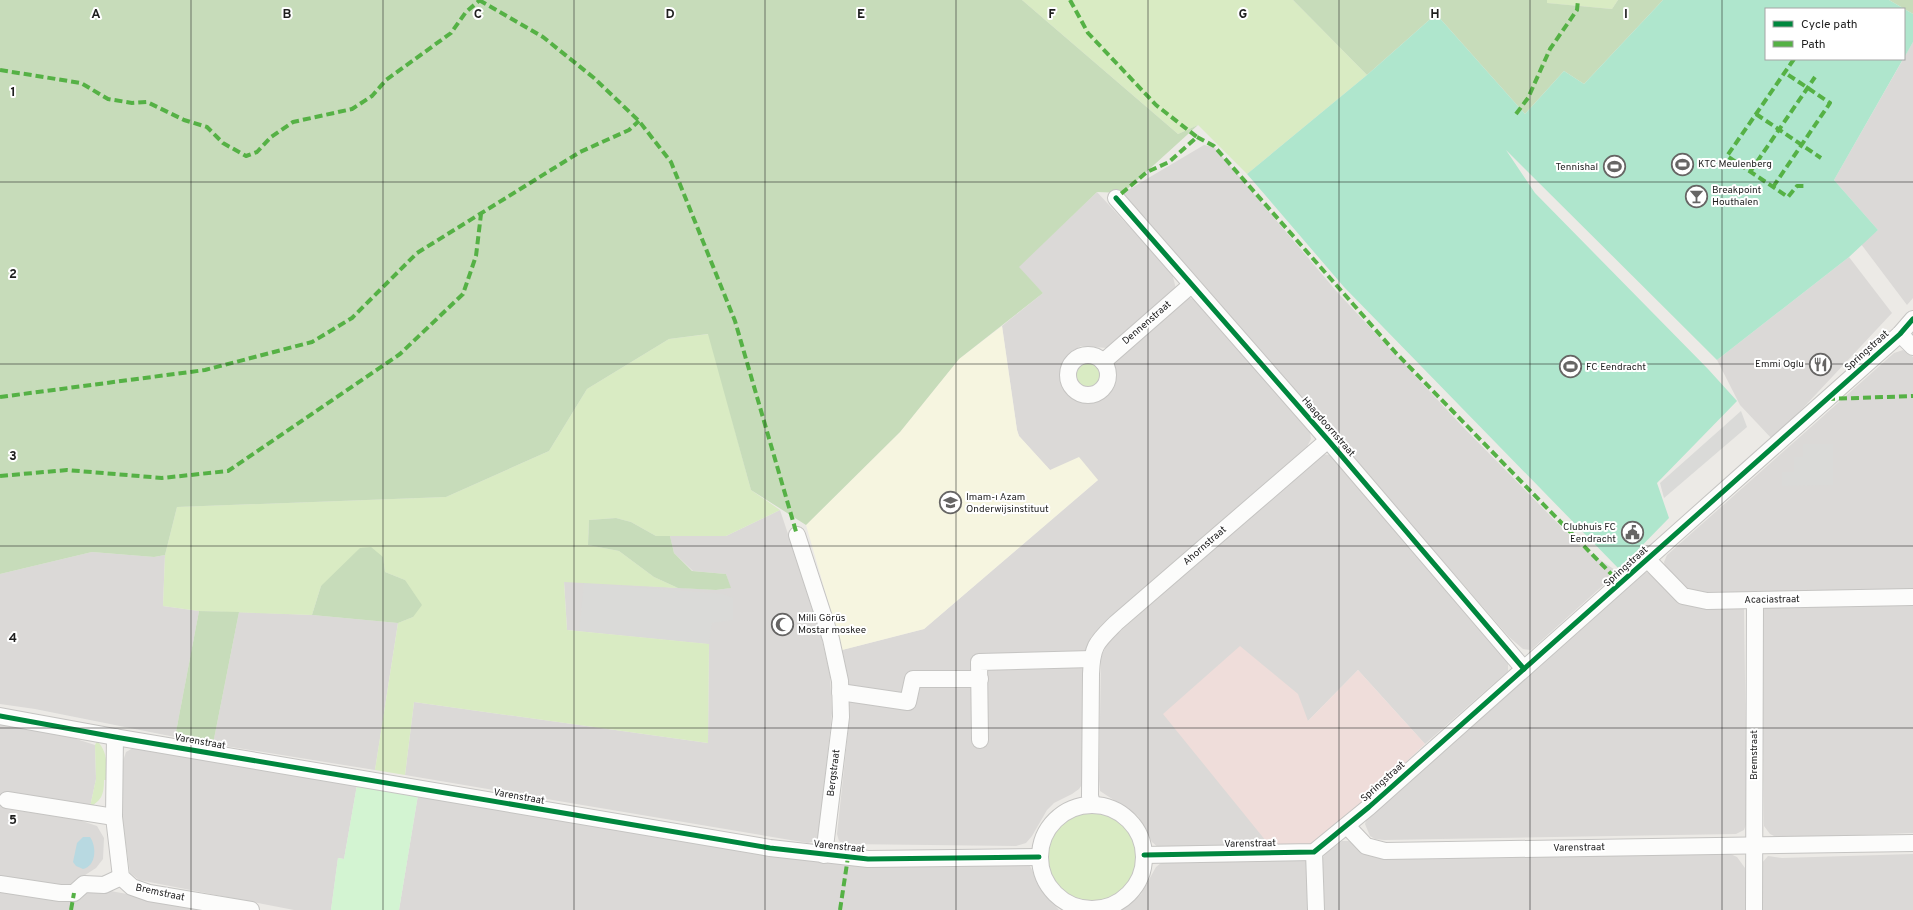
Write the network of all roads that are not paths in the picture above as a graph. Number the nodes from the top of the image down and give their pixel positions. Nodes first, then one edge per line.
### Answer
1 (1116, 198) dead end
2 (1191, 285) junction
3 (1913, 319) edge
4 (1900, 334) junction
5 (1913, 347) edge
6 (1103, 362) dead end
7 (1328, 440) junction
8 (797, 535) dead end
9 (1648, 560) junction
10 (1913, 597) edge
11 (1755, 600) junction
12 (1092, 659) junction
13 (1524, 669) junction
14 (980, 678) junction
15 (840, 692) junction
16 (0, 716) edge
17 (115, 737) junction
18 (980, 740) dead end
19 (7, 800) dead end
20 (1092, 804) junction
21 (114, 817) junction
22 (1347, 826) junction
23 (1913, 843) edge
24 (1754, 846) junction
25 (1314, 852) junction
26 (824, 855) junction
27 (1144, 855) junction
28 (1039, 857) junction
29 (121, 877) junction
30 (0, 884) edge
31 (1078, 909) edge
32 (251, 910) edge
33 (1316, 910) edge
34 (1754, 910) edge

1 - 2 street, Haagdoornstraat
2 - 6 street, Dennenstraat
2 - 7 street, Haagdoornstraat
3 - 4 street, Springstraat
4 - 5 street
4 - 9 street, Springstraat
7 - 12 street, Ahornstraat
7 - 13 street, Haagdoornstraat
8 - 15 street, Bergstraat
9 - 11 street, Acaciastraat
9 - 13 street, Springstraat
10 - 11 street, Acaciastraat
11 - 24 street, Bremstraat
12 - 14 street
12 - 20 street, Ahornstraat
13 - 22 street, Springstraat
14 - 15 street
14 - 18 street
15 - 26 street, Bergstraat
16 - 17 street, Varenstraat
17 - 21 street
17 - 26 street, Varenstraat
19 - 21 street
20 - 27 street
20 - 28 street
21 - 29 street
22 - 24 street, Varenstraat
22 - 25 street
23 - 24 street, Varenstraat
24 - 34 street, Bremstraat
25 - 27 street, Varenstraat
25 - 33 street
26 - 28 street, Varenstraat
27 - 31 street
28 - 31 street
29 - 30 street
29 - 32 street, Bremstraat

